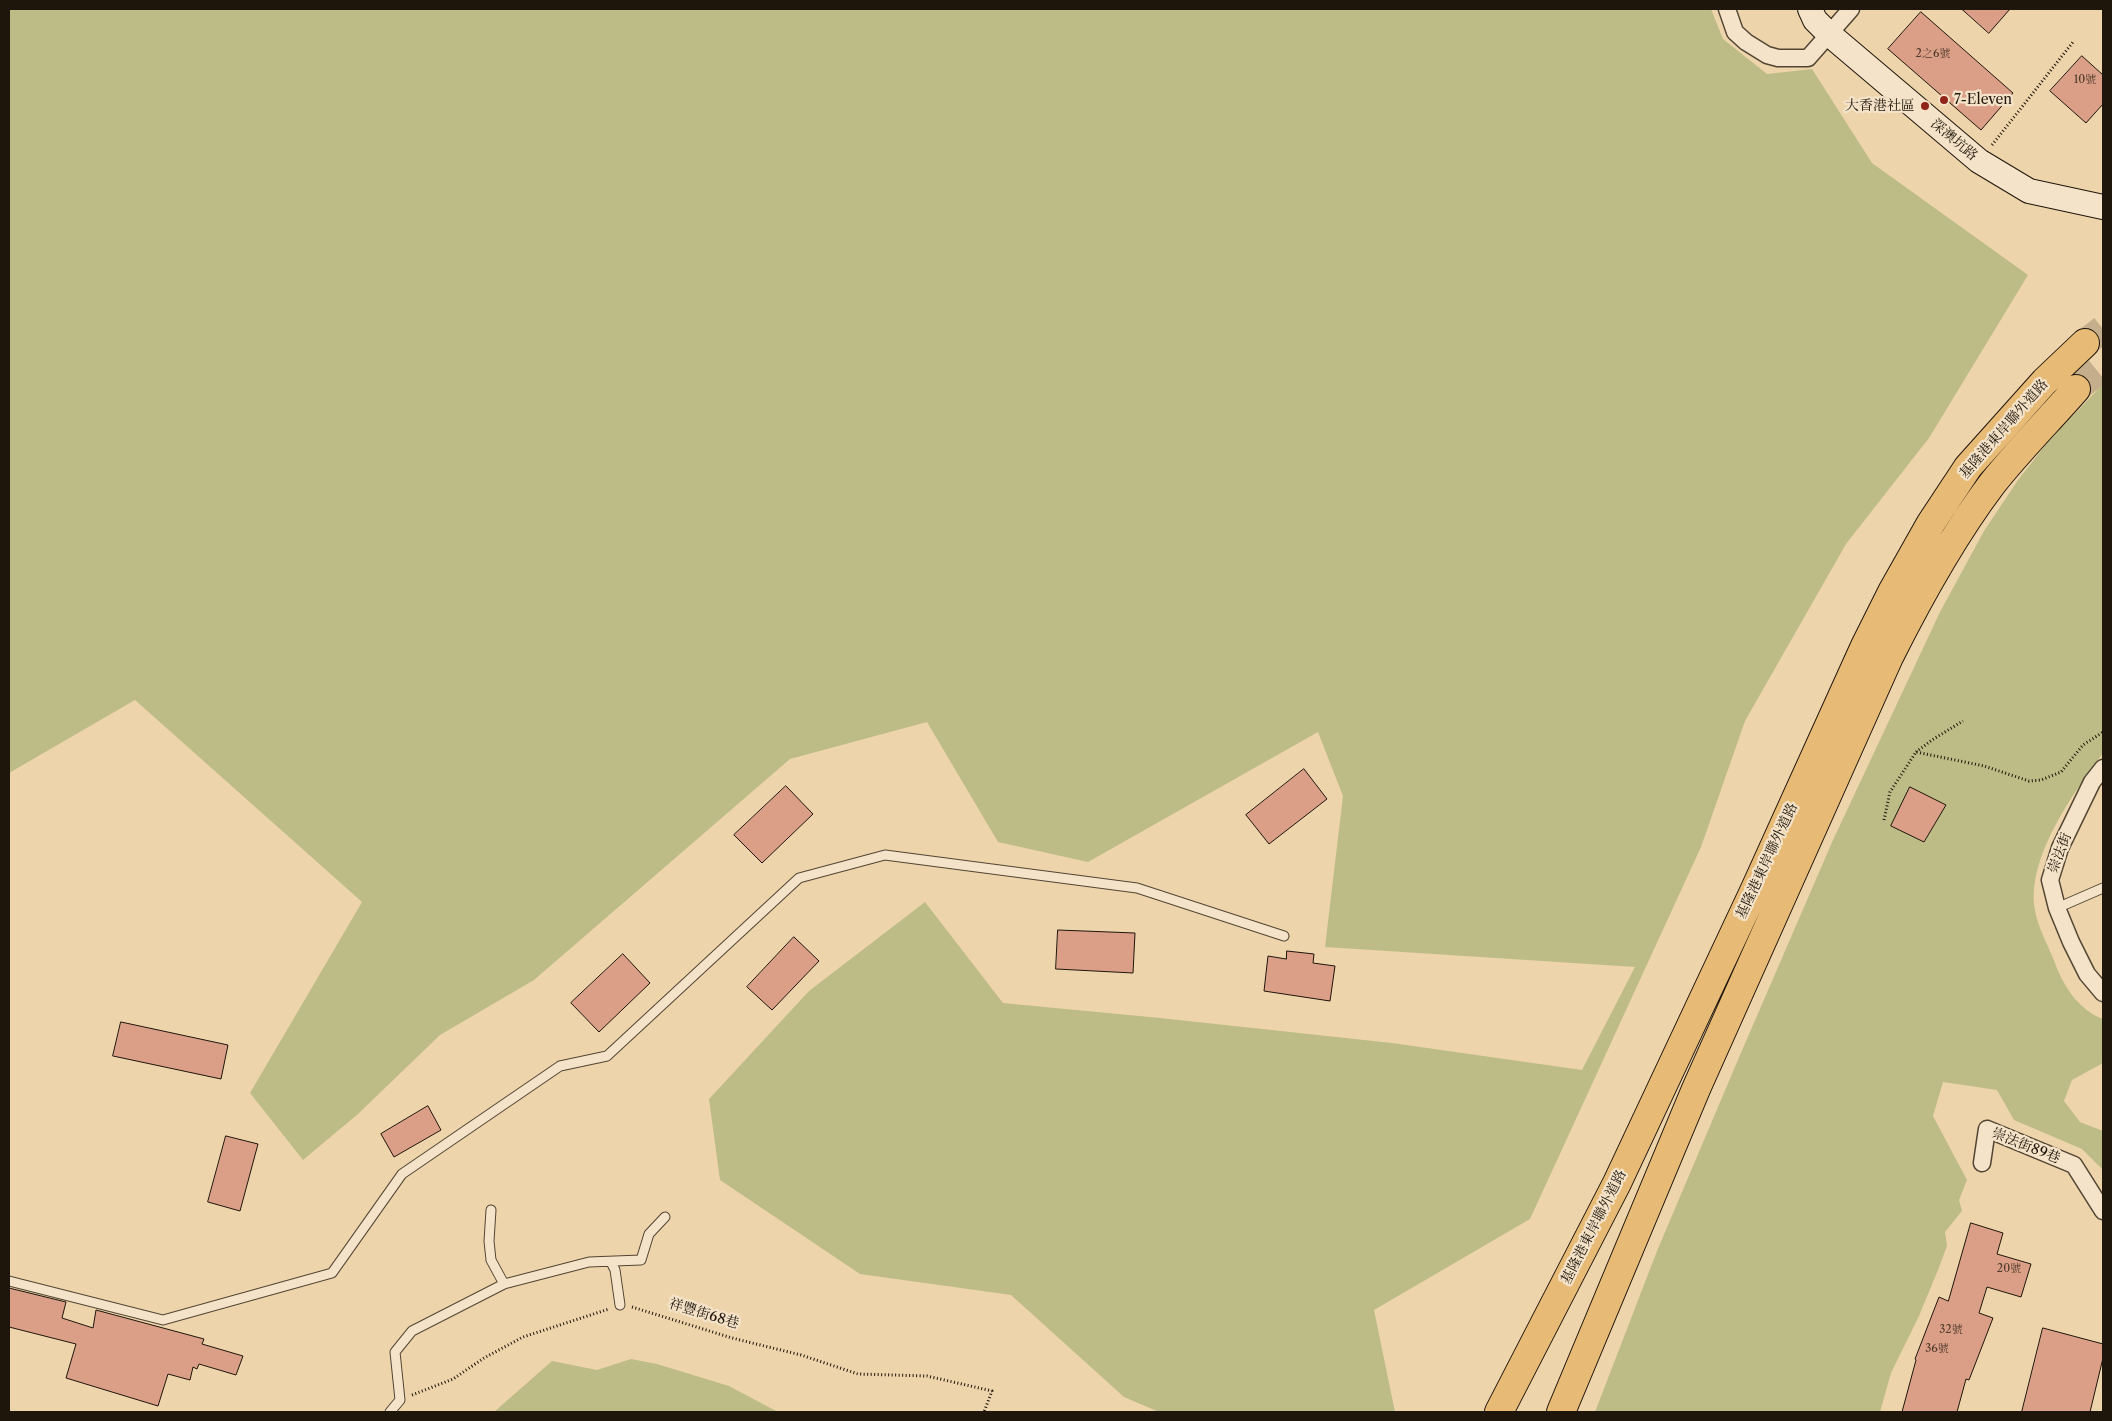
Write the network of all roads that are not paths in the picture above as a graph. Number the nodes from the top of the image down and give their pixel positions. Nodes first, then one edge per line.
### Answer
1 (1727, 9) edge
2 (1810, 9) edge
3 (1851, 9) edge
4 (1829, 34) junction
5 (2103, 207) edge
6 (2085, 343) tunnel mouth
7 (2076, 390) tunnel mouth
8 (1905, 597) junction
9 (2103, 768) edge
10 (2103, 888) edge
11 (2056, 908) junction
12 (1284, 936) dead end
13 (2103, 993) edge
14 (1982, 1163) dead end
15 (491, 1210) dead end
16 (2103, 1211) edge
17 (665, 1217) dead end
18 (611, 1262) junction
19 (9, 1280) edge
20 (504, 1284) junction
21 (620, 1305) road end
22 (390, 1412) edge
23 (1499, 1412) edge
24 (1561, 1412) edge

1 - 4 street
2 - 4 street, 深澳坑路
3 - 4 street
4 - 5 street, 深澳坑路
6 - 8 highway, 基隆港東岸聯外道路
7 - 8 highway, 基隆港東岸聯外道路
8 - 23 highway, 基隆港東岸聯外道路
8 - 24 highway, 基隆港東岸聯外道路
9 - 11 street, 崇法街
10 - 11 lane
11 - 13 street, 崇法街
12 - 19 lane
14 - 16 street, 崇法街89巷
15 - 20 lane
17 - 18 lane
18 - 20 lane
18 - 21 lane
20 - 22 lane

